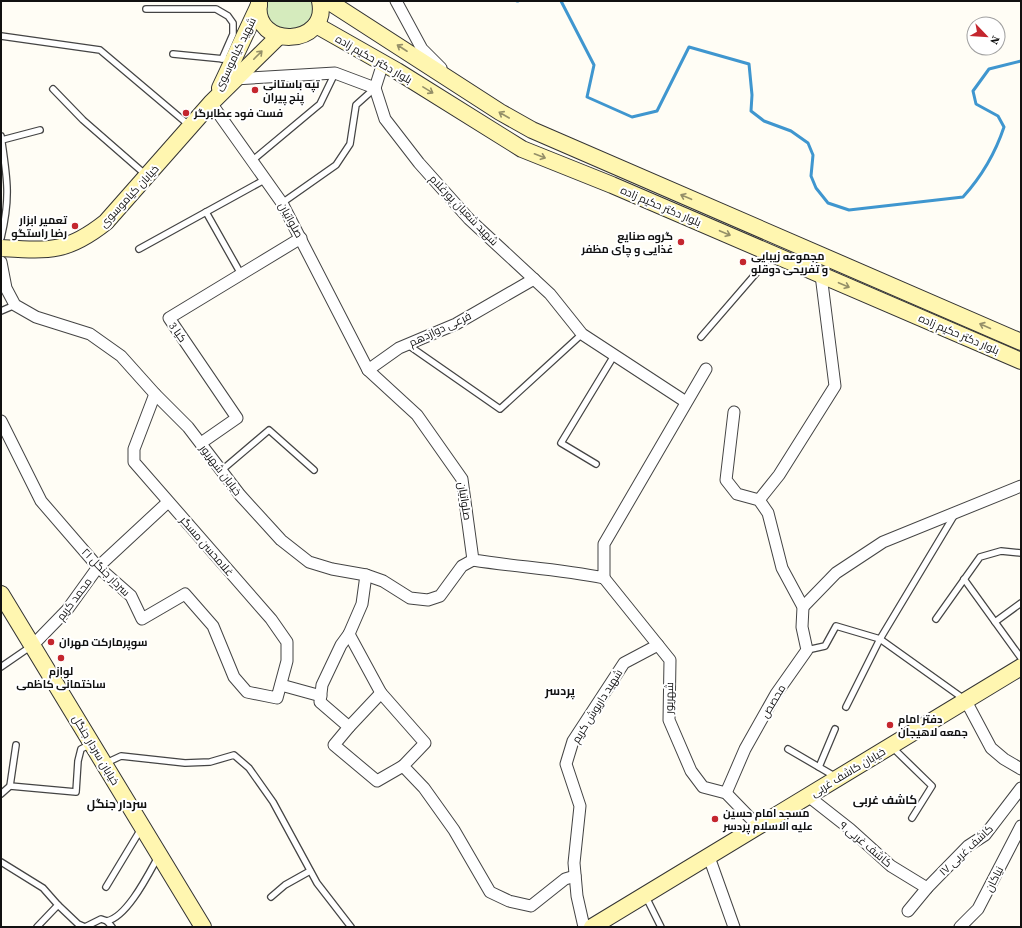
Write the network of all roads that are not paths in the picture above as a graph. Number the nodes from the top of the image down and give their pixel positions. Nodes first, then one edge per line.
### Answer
1 (320, 1) edge
2 (328, 1) edge
3 (396, 1) edge
4 (259, 3) edge
5 (146, 9) dead end
6 (316, 24) junction
7 (1, 36) edge
8 (279, 36) junction
9 (173, 54) dead end
10 (228, 59) junction
11 (383, 63) junction
12 (336, 72) junction
13 (235, 79) junction
14 (458, 85) junction
15 (375, 88) junction
16 (53, 89) dead end
17 (211, 103) junction
18 (192, 127) junction
19 (40, 130) dead end
20 (1, 138) edge
21 (253, 160) junction
22 (630, 173) junction
23 (148, 176) junction
24 (266, 179) junction
25 (622, 189) junction
26 (282, 202) junction
27 (206, 212) junction
28 (780, 237) junction
29 (1, 238) edge
30 (301, 238) junction
31 (1, 248) edge
32 (139, 249) dead end
33 (773, 254) junction
34 (1, 262) edge
35 (241, 274) junction
36 (821, 275) junction
37 (534, 279) junction
38 (15, 305) junction
39 (1, 312) edge
40 (582, 334) junction
41 (701, 337) dead end
42 (1021, 342) edge
43 (408, 344) junction
44 (615, 354) junction
45 (1021, 361) edge
46 (706, 369) dead end
47 (368, 370) junction
48 (155, 394) junction
49 (686, 402) junction
50 (734, 412) dead end
51 (1, 421) edge
52 (202, 442) junction
53 (596, 464) dead end
54 (222, 470) junction
55 (314, 470) dead end
56 (1021, 486) edge
57 (759, 500) junction
58 (168, 502) junction
59 (957, 510) junction
60 (1021, 553) edge
61 (473, 560) junction
62 (98, 567) junction
63 (366, 575) junction
64 (604, 578) junction
65 (964, 579) junction
66 (1, 594) edge
67 (1021, 603) edge
68 (803, 607) junction
69 (936, 619) dead end
70 (996, 622) junction
71 (349, 634) junction
72 (880, 639) junction
73 (658, 645) junction
74 (32, 646) junction
75 (807, 650) junction
76 (1021, 658) edge
77 (1, 667) edge
78 (1021, 667) edge
79 (281, 685) junction
80 (381, 693) junction
81 (321, 696) junction
82 (277, 698) joint
83 (966, 700) junction
84 (846, 707) dead end
85 (349, 727) junction
86 (835, 729) dead end
87 (91, 743) junction
88 (16, 744) dead end
89 (891, 746) junction
90 (788, 749) dead end
91 (104, 764) junction
92 (403, 766) junction
93 (819, 767) junction
94 (1021, 769) edge
95 (838, 778) junction
96 (10, 786) junction
97 (726, 793) junction
98 (1, 794) edge
99 (1019, 794) edge
100 (808, 796) junction
101 (912, 818) dead end
102 (758, 826) junction
103 (1021, 826) edge
104 (142, 827) junction
105 (159, 856) junction
106 (709, 857) junction
107 (1, 862) edge
108 (310, 871) junction
109 (575, 876) junction
110 (106, 887) dead end
111 (927, 888) junction
112 (645, 895) junction
113 (271, 897) dead end
114 (58, 905) junction
115 (908, 911) dead end
116 (107, 921) junction
117 (36, 927) edge
118 (85, 927) edge
119 (112, 927) edge
120 (203, 927) edge
121 (351, 927) edge
122 (584, 927) edge
123 (592, 927) edge
124 (661, 927) edge
125 (734, 927) edge
126 (960, 927) edge

1 - 6 main road
14 -> 2 main road, بلوار دکتر حکیم زاده
3 - 14 street
4 - 8 main road
4 - 10 main road, شهید کیاموسوی
5 - 10 lane
6 - 8 main road
6 - 11 main road, بلوار دکتر حکیم زاده
7 - 18 lane
13 -> 8 main road, شهید کیاموسوی
9 - 10 lane
10 - 17 main road, شهید کیاموسوی
11 - 15 street
11 -> 25 main road, بلوار دکتر حکیم زاده
12 - 13 street
12 - 15 street
12 - 21 lane
13 - 17 main road, شهید کیاموسوی
22 -> 14 main road, بلوار دکتر حکیم زاده
15 - 26 lane
15 - 37 street, شهید شعبان پورغلام
16 - 23 lane
17 - 18 main road, خیابان کیاموسوی
17 - 21 street, صلواتیان
18 - 23 main road, خیابان کیاموسوی
19 - 20 lane
20 - 29 lane
21 - 24 street, صلواتیان
22 - 25 main road
28 -> 22 main road, بلوار دکتر حکیم زاده
23 - 31 main road, خیابان کیاموسوی
24 - 26 street, صلواتیان
24 - 27 lane
25 -> 33 main road, بلوار دکتر حکیم زاده
26 - 30 street, صلواتیان
27 - 32 lane
27 - 35 lane
28 - 33 main road
42 -> 28 main road, بلوار دکتر حکیم زاده
30 - 35 street, کیا 3
30 - 47 street, صلواتیان
33 - 36 main road, بلوار دکتر حکیم زاده
33 - 41 lane
34 - 38 street
35 - 52 street, کیا 3
36 -> 45 main road, بلوار دکتر حکیم زاده
36 - 57 street
37 - 40 street, شهید شعبان پورغلام
37 - 43 street, فرعی دوازدهم
38 - 39 lane
38 - 48 street, خیابان شهریور
40 - 43 lane
40 - 44 street, شهید شعبان پورغلام
43 - 47 street, فرعی دوازدهم
44 - 49 street, شهید شعبان پورغلام
44 - 53 lane
46 - 49 street
47 - 61 street, صلواتیان
48 - 52 street, خیابان شهریور
48 - 58 street, غلامحسن مسگر
49 - 64 street
50 - 57 street
51 - 62 street, سردار جنگل ۲۱
52 - 54 street, خیابان شهریور
54 - 55 lane
54 - 63 street, خیابان شهریور
56 - 59 street
57 - 68 street
58 - 62 street, محمد کریم
58 - 79 street, غلامحسن مسگر
59 - 68 street
59 - 72 lane
60 - 65 lane
61 - 63 street, خیابان شهریور
61 - 64 street
62 - 74 street, محمد کریم
62 - 82 street, سردار جنگل ۲۱
63 - 71 street
64 - 73 street, شهریور
65 - 69 lane
65 - 70 lane
66 - 74 main road, خیابان سردار جنگل
67 - 70 lane
68 - 75 street
70 - 76 lane
71 - 80 street
71 - 81 street
72 - 75 lane
72 - 83 lane
72 - 84 lane
73 - 97 street, شهریور
73 - 109 street, شهید داریوش کریم
74 - 77 lane
74 - 87 main road, خیابان سردار جنگل
75 - 97 street, محصص
78 - 83 main road, خیابان کاشف غربی
79 - 81 street
79 - 82 street, غلامحسن مسگر
80 - 85 street
80 - 92 street
81 - 85 street
83 - 89 main road, خیابان کاشف غربی
83 - 94 street
85 - 92 street
86 - 93 lane
87 - 91 main road, خیابان سردار جنگل
87 - 96 lane
88 - 96 lane
89 - 95 main road, خیابان کاشف غربی
89 - 101 lane
90 - 93 lane
91 - 104 main road, خیابان سردار جنگل
91 - 108 lane
92 - 109 street
93 - 95 lane
95 - 100 main road, خیابان کاشف غربی
96 - 98 lane
97 - 102 street
99 - 111 street, کاشف غربی ۱۷
100 - 102 main road, خیابان کاشف غربی
100 - 111 street, کاشف غربی ۹
102 - 106 main road, خیابان کاشف غربی
103 - 126 street, نیاکان
104 - 105 main road, خیابان سردار جنگل
104 - 110 lane
105 - 116 lane
105 - 120 main road, خیابان سردار جنگل
106 - 112 main road, خیابان کاشف غربی
106 - 125 street
107 - 114 lane
108 - 113 lane
108 - 121 lane
109 - 122 street, شهید داریوش کریم
111 - 115 street, کاشف غربی ۱۷
112 - 123 main road, خیابان کاشف غربی
112 - 124 lane
114 - 117 lane
114 - 118 lane
116 - 118 lane
116 - 119 lane

